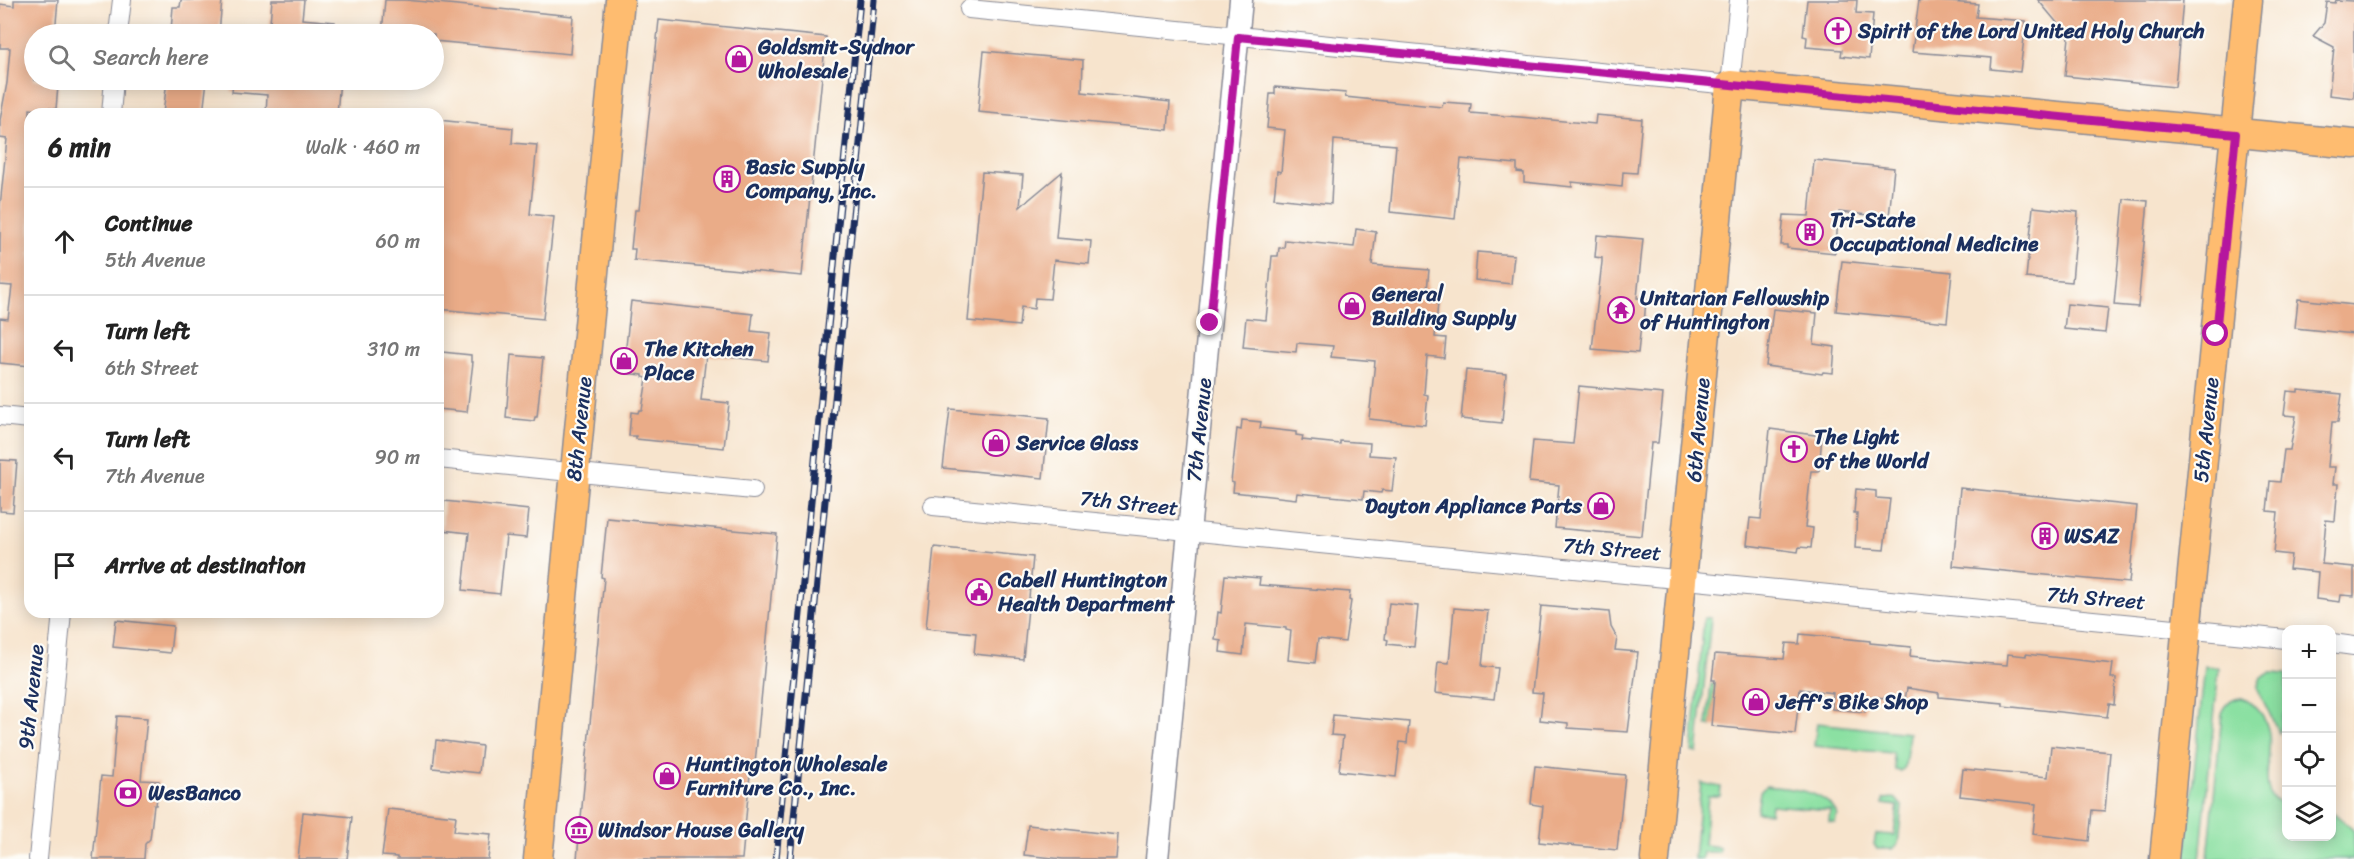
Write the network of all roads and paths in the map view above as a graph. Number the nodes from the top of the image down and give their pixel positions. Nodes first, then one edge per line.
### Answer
1 (122, 0) edge
2 (620, 0) edge
3 (1241, 0) edge
4 (1739, 0) edge
5 (2248, 0) edge
6 (969, 9) dead end
7 (119, 24) edge
8 (1238, 37) junction
9 (1730, 85) junction
10 (113, 90) edge
11 (112, 108) edge
12 (2236, 134) junction
13 (2354, 144) edge
14 (0, 416) edge
15 (24, 418) edge
16 (444, 460) edge
17 (575, 472) junction
18 (753, 490) dead end
19 (933, 506) dead end
20 (1189, 532) junction
21 (1683, 578) junction
22 (61, 618) edge
23 (2187, 630) junction
24 (2282, 639) edge
25 (2336, 644) edge
26 (2354, 646) edge
27 (39, 859) edge
28 (538, 859) edge
29 (1157, 859) edge
30 (1655, 859) edge
31 (2164, 859) edge

1 - 7 street
2 - 17 main road, 8th Avenue
3 - 8 street, 7th Avenue
4 - 9 street, 6th Avenue
5 - 12 main road, 5th Avenue
6 - 8 street
8 - 9 street
8 - 20 street, 7th Avenue
9 - 12 main road
9 - 21 main road, 6th Avenue
10 - 11 street
12 - 13 main road
12 - 23 main road, 5th Avenue
14 - 15 street
16 - 17 street
17 - 18 street
17 - 28 main road, 8th Avenue
19 - 20 street, 7th Street
20 - 21 street, 7th Street
20 - 29 street, 7th Avenue
21 - 23 street, 7th Street
21 - 30 main road, 6th Avenue
22 - 27 street, 9th Avenue
23 - 24 street, 7th Street
23 - 31 main road, 5th Avenue
25 - 26 street

